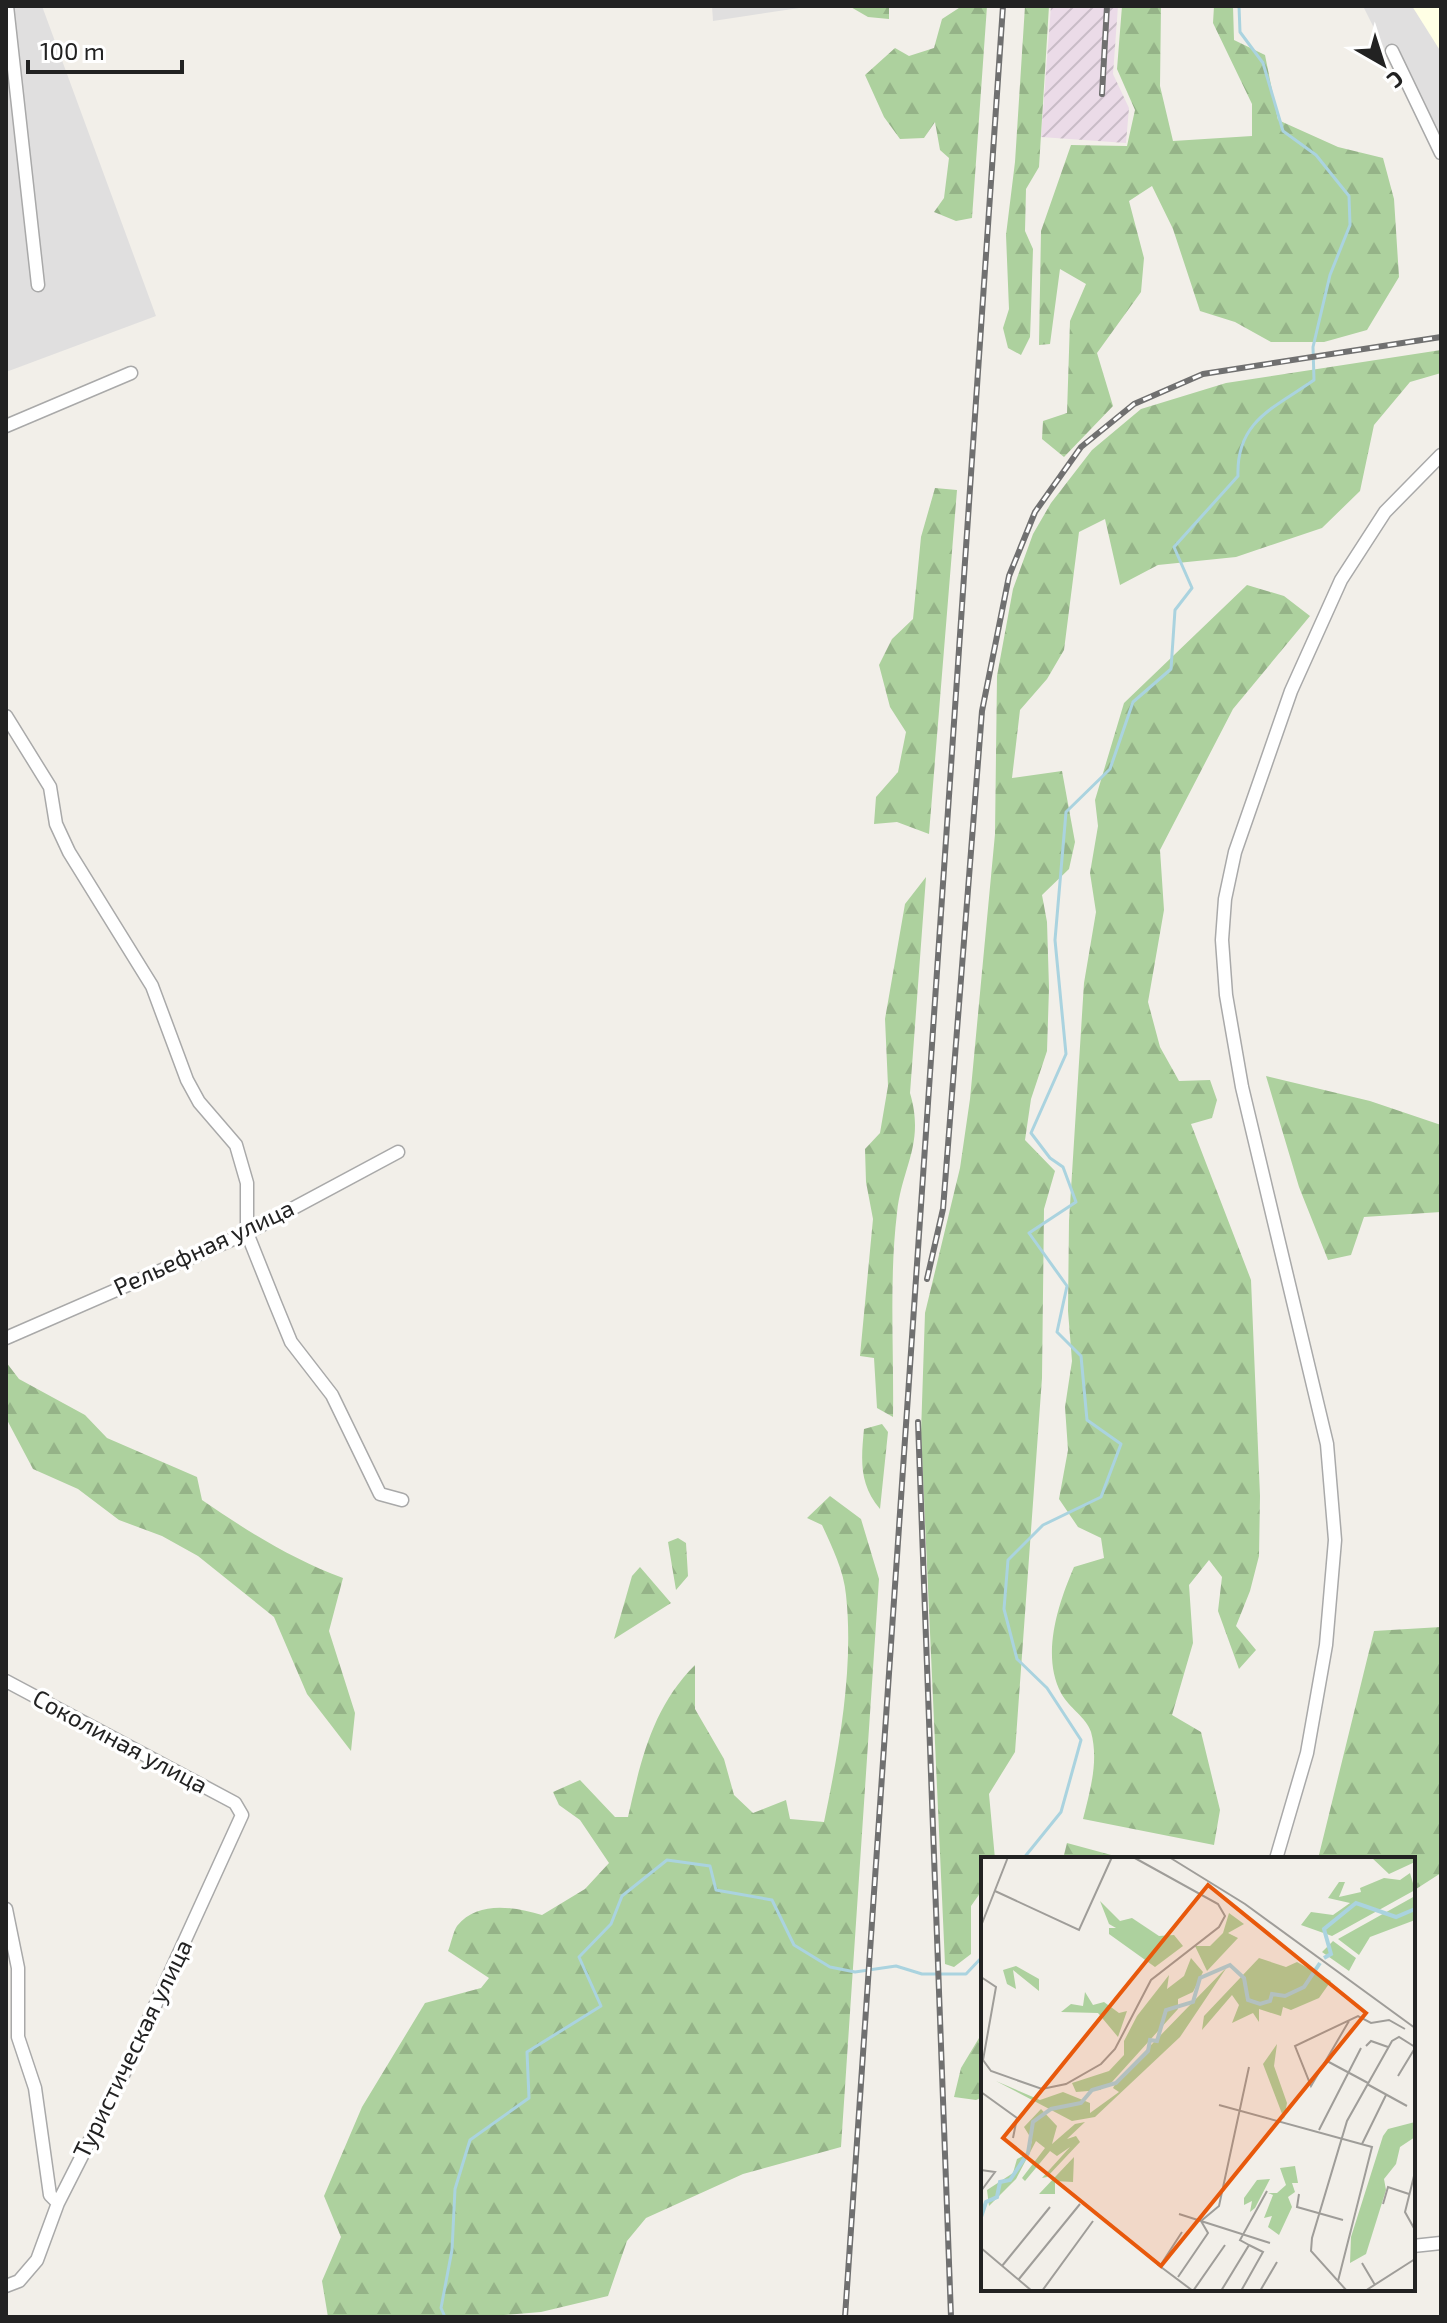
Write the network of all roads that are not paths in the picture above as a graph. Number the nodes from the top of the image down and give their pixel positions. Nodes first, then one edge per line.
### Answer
1 (7, 6) edge
2 (1392, 51) dead end
3 (1441, 153) edge
4 (38, 285) dead end
5 (131, 373) dead end
6 (6, 426) edge
7 (1441, 455) edge
8 (6, 716) edge
9 (398, 1152) dead end
10 (247, 1233) junction
11 (6, 1338) edge
12 (402, 1500) dead end
13 (6, 1681) edge
14 (235, 1803) joint
15 (1277, 1857) edge
16 (6, 1909) edge
17 (58, 2203) junction
18 (1441, 2243) edge
19 (1415, 2246) edge
20 (7, 2286) edge

1 - 4 street
2 - 3 street
5 - 6 street
7 - 15 street
8 - 10 street
9 - 10 street, Рельефная улица
10 - 11 street, Рельефная улица
10 - 12 street
13 - 14 street, Соколиная улица
14 - 17 street, Туристическая улица
16 - 17 street
17 - 20 street, Туристическая улица
18 - 19 street

